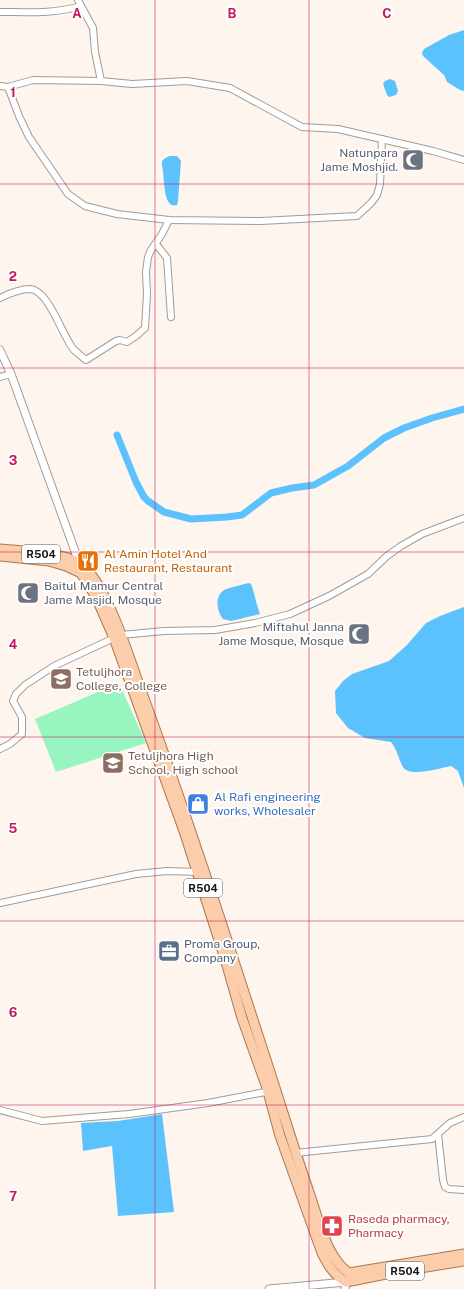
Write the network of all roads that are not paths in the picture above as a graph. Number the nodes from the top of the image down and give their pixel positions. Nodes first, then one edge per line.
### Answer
1 (79, 3) edge
2 (0, 12) edge
3 (101, 81) junction
4 (0, 86) edge
5 (8, 87) junction
6 (382, 139) junction
7 (464, 160) edge
8 (169, 220) junction
9 (156, 244) junction
10 (0, 298) edge
11 (171, 317) dead end
12 (0, 350) edge
13 (11, 374) junction
14 (0, 377) edge
15 (464, 518) edge
16 (0, 549) edge
17 (0, 556) edge
18 (80, 563) junction
19 (81, 573) junction
20 (118, 636) junction
21 (0, 749) edge
22 (201, 871) junction
23 (0, 903) edge
24 (272, 1091) junction
25 (0, 1110) edge
26 (464, 1117) edge
27 (438, 1134) junction
28 (295, 1152) junction
29 (464, 1190) edge
30 (464, 1254) edge
31 (464, 1261) edge
32 (343, 1281) edge
33 (270, 1289) edge

1 - 2 street
1 - 3 street
3 - 5 street
3 - 6 street
4 - 5 street
5 - 8 street
6 - 7 street
6 - 8 street
8 - 9 street
9 - 10 street
9 - 11 street
12 - 13 street
13 - 14 street
13 - 18 street
15 - 20 street
16 - 18 main road, R504
17 - 19 main road, R504
18 - 19 street
18 - 20 main road, R504
19 - 20 main road, R504
20 - 21 street
20 - 22 main road, R504
22 - 23 street
22 - 24 main road, R504
24 - 25 street
24 - 28 main road, R504
24 - 32 main road, R504
26 - 27 street
27 - 28 street
27 - 29 street
28 - 32 main road, R504
30 - 32 main road, R504
31 - 32 main road, R504
32 - 33 street

